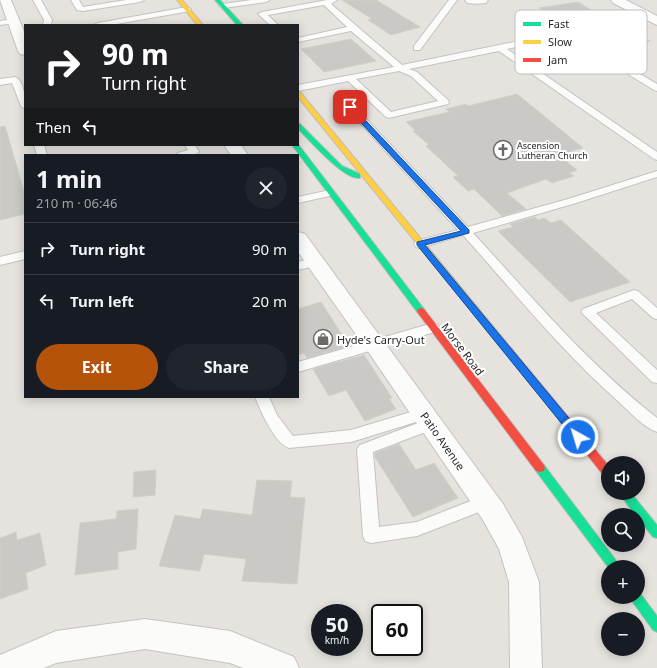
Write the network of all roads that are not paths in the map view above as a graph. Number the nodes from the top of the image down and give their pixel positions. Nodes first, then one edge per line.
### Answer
1 (5, 0) edge
2 (37, 0) edge
3 (75, 0) edge
4 (140, 0) edge
5 (179, 0) edge
6 (266, 0) edge
7 (453, 0) edge
8 (471, 0) edge
9 (482, 0) edge
10 (617, 0) edge
11 (252, 1) edge
12 (330, 1) edge
13 (220, 3) edge
14 (187, 9) junction
15 (636, 10) edge
16 (647, 16) edge
17 (143, 17) junction
18 (13, 21) junction
19 (657, 21) edge
20 (0, 23) edge
21 (47, 24) edge
22 (104, 24) edge
23 (147, 24) edge
24 (199, 24) edge
25 (239, 24) edge
26 (273, 24) edge
27 (353, 28) junction
28 (299, 40) edge
29 (23, 43) edge
30 (515, 45) edge
31 (417, 48) dead end
32 (500, 48) junction
33 (515, 58) edge
34 (400, 68) junction
35 (537, 74) edge
36 (634, 74) edge
37 (24, 76) edge
38 (350, 78) junction
39 (15, 80) junction
40 (0, 82) edge
41 (299, 88) edge
42 (657, 88) edge
43 (299, 94) edge
44 (368, 95) junction
45 (24, 103) edge
46 (299, 126) edge
47 (191, 146) edge
48 (233, 146) edge
49 (296, 146) edge
50 (185, 154) edge
51 (239, 154) edge
52 (657, 157) edge
53 (657, 174) edge
54 (370, 182) junction
55 (330, 193) junction
56 (299, 200) edge
57 (466, 232) junction
58 (299, 241) edge
59 (420, 244) junction
60 (24, 255) edge
61 (0, 261) edge
62 (306, 264) edge
63 (657, 315) edge
64 (432, 328) junction
65 (375, 344) junction
66 (299, 367) edge
67 (657, 378) edge
68 (262, 398) edge
69 (428, 419) junction
70 (657, 426) edge
71 (601, 464) edge
72 (630, 500) edge
73 (486, 502) junction
74 (657, 533) edge
75 (609, 560) edge
76 (641, 604) edge
77 (657, 626) edge
78 (6, 668) edge
79 (283, 668) edge
80 (526, 668) edge

1 - 18 street
2 - 21 lane
3 - 4 lane
5 - 14 main road
6 - 11 lane
7 - 31 lane
8 - 9 street
10 - 15 street
11 - 13 lane
12 - 26 lane
12 - 27 lane
13 - 25 main road
14 - 17 lane
14 - 24 main road
16 - 19 street
17 - 22 lane
17 - 23 lane
18 - 20 lane
18 - 29 street
27 - 28 lane
27 - 34 lane
30 - 32 lane
32 - 33 lane
32 - 34 lane
34 - 38 lane
34 - 44 lane
35 - 52 lane
36 - 42 lane
37 - 39 lane
38 - 41 lane
38 - 44 lane
39 - 40 lane
39 - 45 lane
43 - 54 main road
44 - 57 lane
46 - 54 main road
47 - 50 lane
48 - 51 street
49 - 55 main road, Morse Road
53 - 57 lane
54 - 59 main road
55 - 56 lane
55 - 64 main road, Morse Road
57 - 59 lane
57 - 70 lane
58 - 62 street, Patio Avenue
59 - 71 main road
60 - 61 lane
62 - 65 street, Patio Avenue
63 - 67 lane
64 - 65 lane
64 - 75 main road, Morse Road
65 - 66 lane
65 - 69 street, Patio Avenue
68 - 69 lane
69 - 73 street, Patio Avenue
69 - 73 lane
72 - 74 main road
73 - 80 street, Patio Avenue
76 - 77 main road
78 - 79 street

